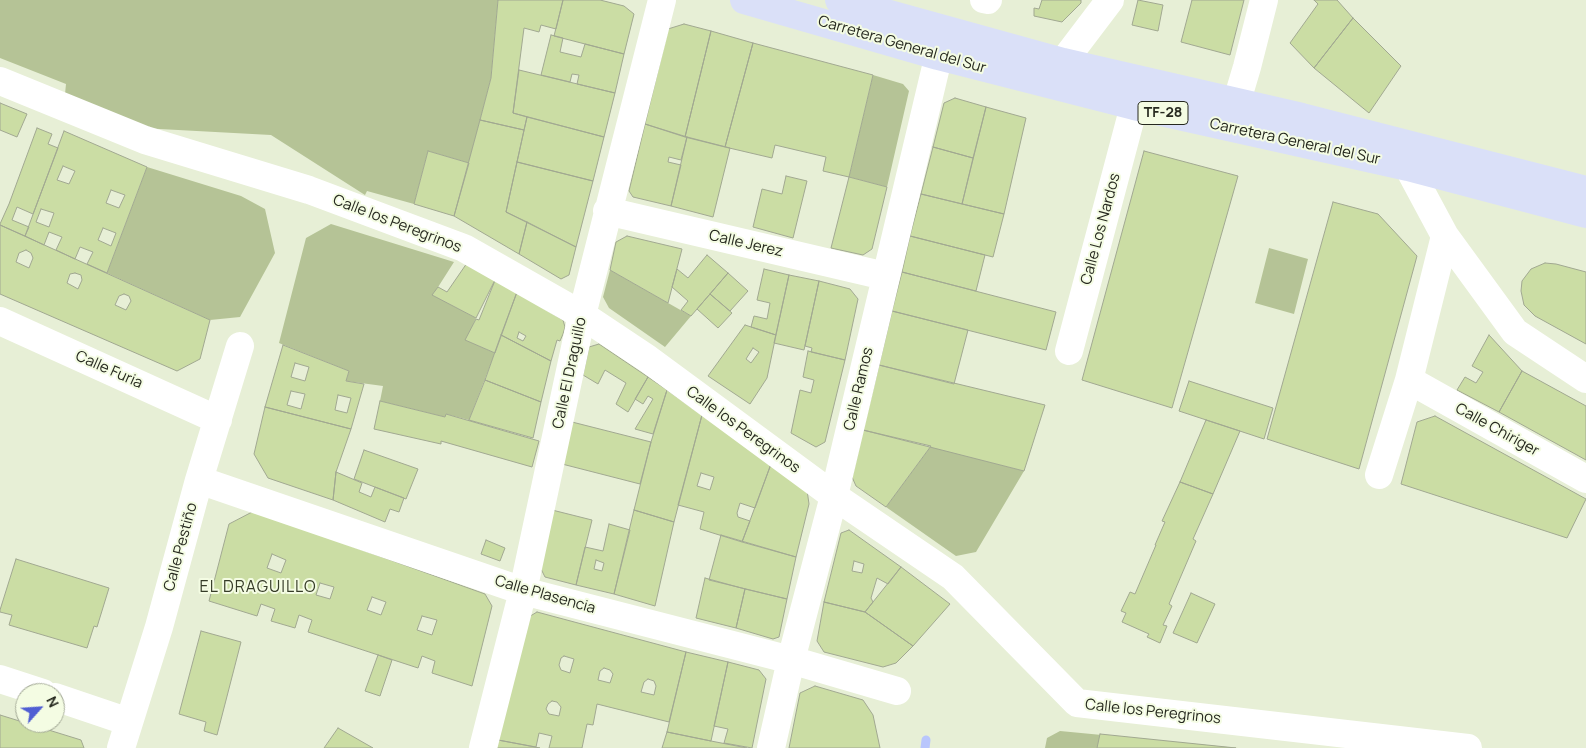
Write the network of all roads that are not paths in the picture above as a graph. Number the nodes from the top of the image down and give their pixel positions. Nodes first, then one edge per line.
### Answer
1 (662, 0) edge
2 (744, 0) edge
3 (839, 0) edge
4 (983, 0) edge
5 (989, 0) edge
6 (1110, 0) edge
7 (1264, 0) edge
8 (944, 29) junction
9 (938, 56) junction
10 (1061, 74) junction
11 (0, 82) edge
12 (1134, 106) junction
13 (1233, 115) junction
14 (1408, 167) junction
15 (1586, 190) edge
16 (607, 211) junction
17 (1586, 214) edge
18 (1445, 236) junction
19 (885, 276) junction
20 (582, 315) junction
21 (0, 321) edge
22 (240, 346) dead end
23 (1069, 351) dead end
24 (1586, 379) edge
25 (1409, 380) junction
26 (218, 420) junction
27 (1379, 475) dead end
28 (199, 480) junction
29 (1586, 480) edge
30 (834, 496) junction
31 (523, 591) junction
32 (791, 660) junction
33 (0, 679) edge
34 (15, 684) edge
35 (897, 691) dead end
36 (65, 700) edge
37 (130, 722) junction
38 (121, 748) edge
39 (483, 748) edge
40 (771, 748) edge
41 (1468, 748) edge

1 - 16 street, Calle El Draguillo
2 - 9 main road, Carretera General del Sur / TF-28
3 - 8 main road, Carretera General del Sur / TF-28
4 - 5 street
6 - 10 street
7 - 13 street
8 - 9 street, Calle Ramos
8 - 10 main road, Carretera General del Sur / TF-28
9 - 10 main road, Carretera General del Sur / TF-28
9 - 19 street, Calle Ramos
10 - 12 main road, Carretera General del Sur / TF-28
10 - 13 main road, Carretera General del Sur / TF-28
11 - 20 street, Calle los Peregrinos
12 - 13 main road, Carretera General del Sur / TF-28
12 - 23 street, Calle Los Nardos
13 - 14 main road, Carretera General del Sur / TF-28
13 - 15 main road, Carretera General del Sur / TF-28
14 - 17 main road, Carretera General del Sur / TF-28
14 - 18 street
16 - 19 street, Calle Jerez
16 - 20 street, Calle El Draguillo
18 - 24 street
18 - 25 street
19 - 30 street, Calle Ramos
20 - 30 street, Calle los Peregrinos
20 - 31 street, Calle El Draguillo
21 - 26 street, Calle Furia
22 - 26 street, Calle Pestiño
25 - 27 street
25 - 29 street, Calle Chiriger
26 - 28 street, Calle Pestiño
28 - 31 street, Calle Plasencia
28 - 37 street, Calle Pestiño
30 - 32 street, Calle Ramos
30 - 41 street, Calle los Peregrinos
31 - 32 street, Calle Plasencia
31 - 39 street, Calle El Draguillo
32 - 35 street, Calle Plasencia
32 - 40 street, Calle Ramos
33 - 34 street
36 - 37 street
37 - 38 street, Calle Pestiño

